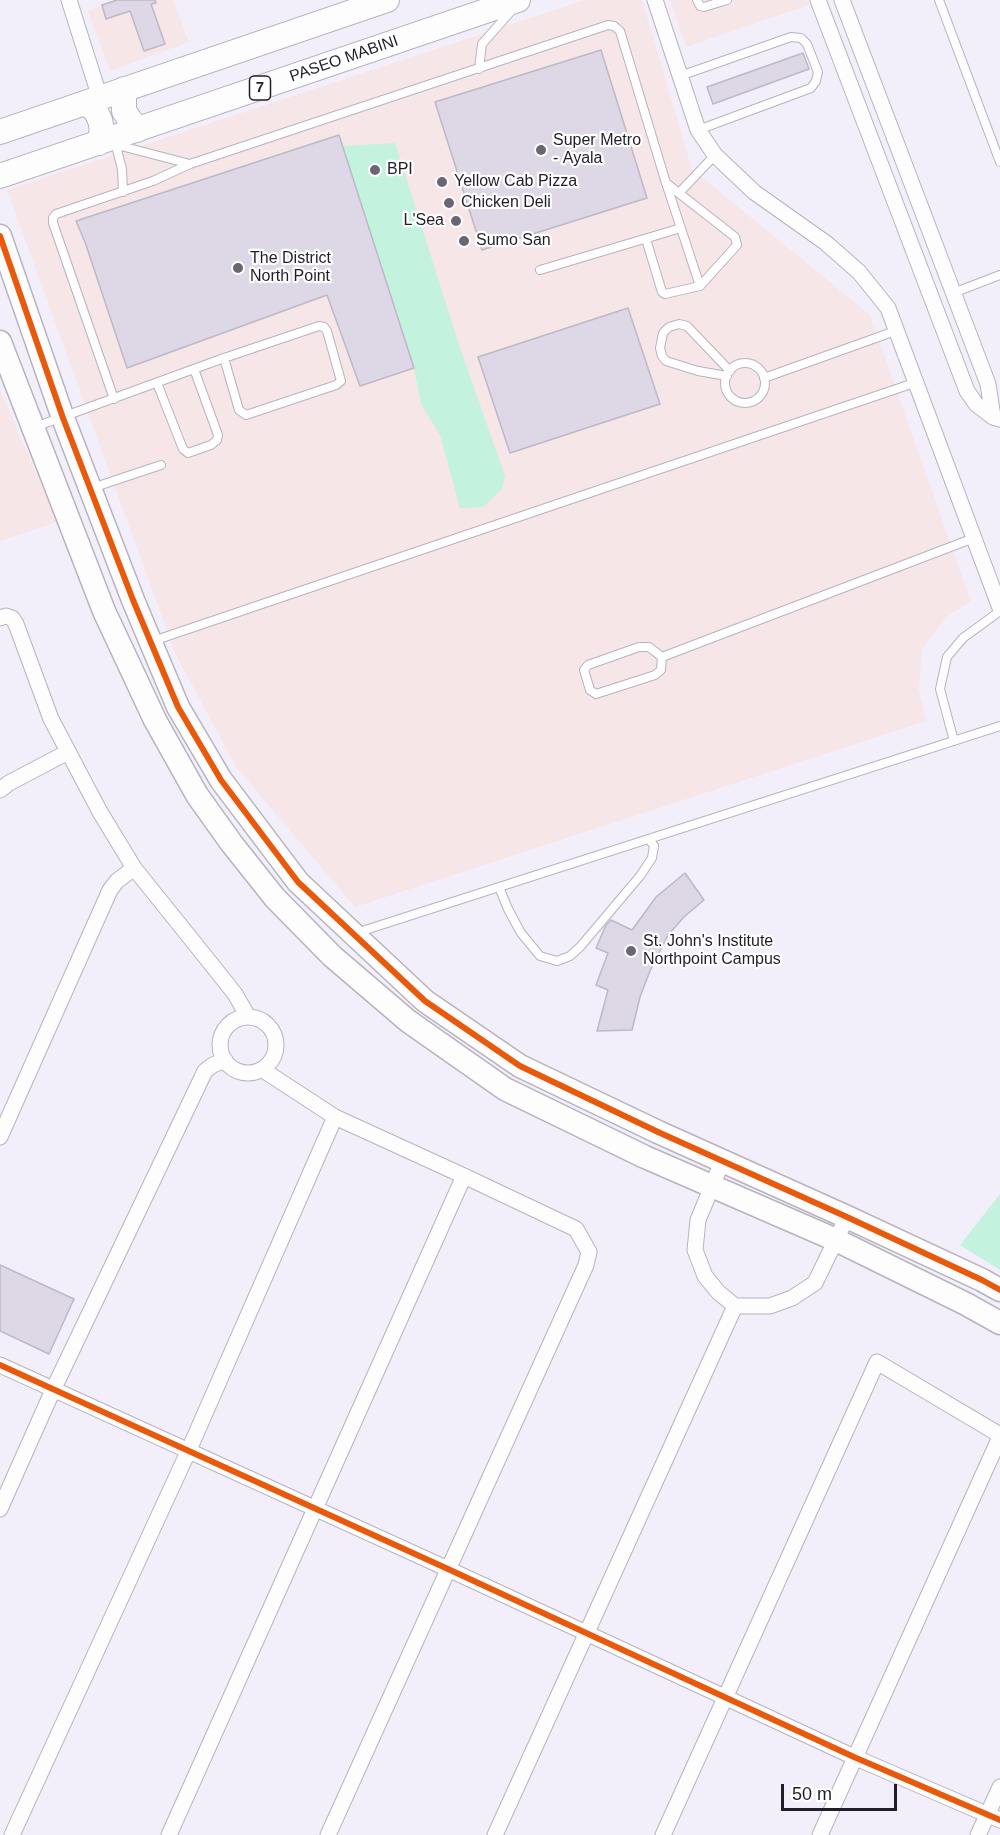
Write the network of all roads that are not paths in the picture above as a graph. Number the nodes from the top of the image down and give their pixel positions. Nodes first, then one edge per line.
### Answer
1 (69, 0) edge
2 (387, 0) edge
3 (518, 0) edge
4 (529, 0) edge
5 (656, 0) edge
6 (697, 0) edge
7 (727, 0) edge
8 (818, 0) edge
9 (842, 0) edge
10 (939, 0) edge
11 (862, 52) junction
12 (841, 59) junction
13 (479, 69) junction
14 (680, 76) junction
15 (124, 89) junction
16 (92, 100) junction
17 (137, 130) junction
18 (698, 130) junction
19 (0, 132) edge
20 (110, 142) junction
21 (715, 155) junction
22 (1000, 162) edge
23 (190, 164) junction
24 (1, 177) edge
25 (666, 183) junction
26 (123, 192) junction
27 (679, 193) junction
28 (926, 225) junction
29 (681, 228) junction
30 (906, 233) junction
31 (0, 236) edge
32 (646, 239) junction
33 (540, 270) dead end
34 (1000, 275) edge
35 (700, 286) junction
36 (953, 293) junction
37 (898, 330) junction
38 (0, 342) edge
39 (975, 351) junction
40 (224, 358) junction
41 (954, 358) junction
42 (194, 369) junction
43 (728, 373) junction
44 (764, 378) junction
45 (916, 382) junction
46 (157, 383) junction
47 (114, 399) junction
48 (63, 417) junction
49 (996, 418) edge
50 (32, 428) junction
51 (161, 465) dead end
52 (91, 489) junction
53 (974, 538) junction
54 (133, 600) junction
55 (1000, 610) edge
56 (104, 611) junction
57 (0, 618) edge
58 (151, 642) junction
59 (662, 657) junction
60 (1000, 726) edge
61 (954, 741) junction
62 (68, 752) junction
63 (0, 790) edge
64 (649, 839) junction
65 (134, 868) junction
66 (499, 887) junction
67 (352, 934) junction
68 (247, 1015) junction
69 (460, 1026) junction
70 (445, 1048) junction
71 (225, 1060) junction
72 (263, 1070) junction
73 (335, 1117) junction
74 (0, 1137) edge
75 (722, 1162) junction
76 (464, 1176) junction
77 (712, 1185) junction
78 (847, 1217) junction
79 (836, 1240) junction
80 (1000, 1290) edge
81 (735, 1306) junction
82 (1000, 1323) edge
83 (0, 1365) edge
84 (53, 1390) junction
85 (1000, 1436) edge
86 (188, 1452) junction
87 (0, 1509) edge
88 (316, 1509) junction
89 (448, 1569) junction
90 (588, 1634) junction
91 (726, 1697) junction
92 (854, 1757) junction
93 (1000, 1787) edge
94 (994, 1817) edge
95 (12, 1835) edge
96 (169, 1835) edge
97 (328, 1835) edge
98 (495, 1835) edge
99 (663, 1835) edge
100 (820, 1835) edge
101 (978, 1835) edge

1 - 16 street
2 - 15 main road
3 - 17 main road, PASEO MABINI / 7
4 - 13 lane
5 - 14 street
6 - 7 lane
8 - 12 street
9 - 11 street
10 - 22 lane
11 - 12 street
11 - 28 street
12 - 30 street
13 - 23 lane
13 - 25 lane
14 - 18 street
14 - 18 lane
15 - 16 main road
15 - 17 main road
16 - 19 main road
16 - 20 main road
17 - 20 main road, PASEO MABINI / 7
18 - 21 street
20 - 23 lane
20 - 24 main road, PASEO MABINI / 7
20 - 26 lane
21 - 27 lane
21 - 37 street
23 - 26 lane
25 - 27 lane
25 - 29 lane
26 - 47 lane
27 - 35 lane
28 - 30 street
28 - 36 street
29 - 32 lane
29 - 35 lane
30 - 41 street
31 - 48 street
32 - 33 lane
32 - 35 lane
34 - 36 lane
36 - 39 street
37 - 44 lane
37 - 45 street
38 - 50 street
39 - 41 street
39 - 49 street
40 - 40 lane
40 - 42 lane
41 - 49 street
42 - 46 lane
42 - 46 lane
43 - 43 lane
43 - 44 lane
43 - 44 lane
45 - 53 street
45 - 58 lane
46 - 47 lane
47 - 48 lane
48 - 50 lane
48 - 52 street
50 - 56 street
51 - 52 lane
52 - 54 street
53 - 55 street
53 - 59 lane
54 - 56 street
54 - 58 street
55 - 61 lane
56 - 70 street
57 - 62 street
58 - 67 street
59 - 59 lane
60 - 61 lane
61 - 64 lane
62 - 63 street
62 - 65 street
64 - 66 lane
64 - 66 lane
65 - 68 street
65 - 74 street
66 - 67 lane
67 - 69 street
68 - 71 street
68 - 72 street
69 - 70 street
69 - 75 street
70 - 77 street
71 - 72 street
71 - 84 street
72 - 73 street
73 - 76 street
73 - 86 street
75 - 77 street
75 - 78 street
76 - 88 street
76 - 89 street
77 - 79 street
77 - 81 street
78 - 79 street
78 - 80 street
79 - 81 street
79 - 82 street
81 - 90 street
83 - 84 street
84 - 86 street
84 - 87 street
85 - 91 street
85 - 92 street
86 - 88 street
86 - 95 street
88 - 89 street
88 - 96 street
89 - 90 street
89 - 97 street
90 - 91 street
90 - 98 street
91 - 92 street
91 - 99 street
92 - 94 street
92 - 100 street
93 - 94 street
94 - 101 street

